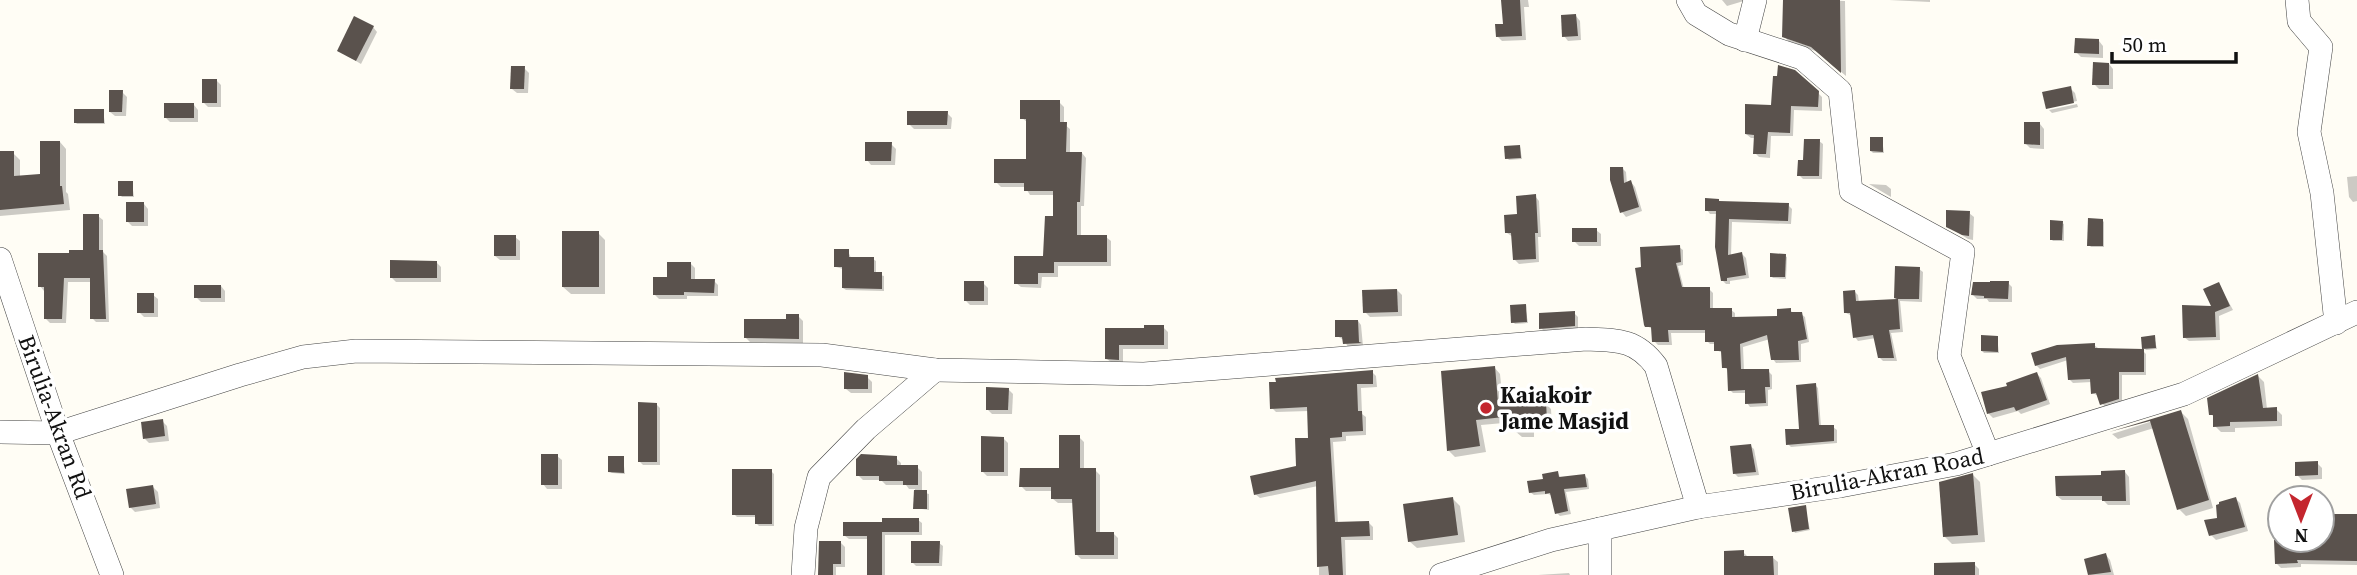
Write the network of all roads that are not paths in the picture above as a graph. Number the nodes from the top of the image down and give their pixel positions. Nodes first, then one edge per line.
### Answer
1 (1688, 0) edge
2 (1755, 0) edge
3 (2297, 0) edge
4 (1745, 40) junction
5 (0, 259) edge
6 (2357, 312) edge
7 (2336, 323) junction
8 (935, 370) junction
9 (0, 432) edge
10 (58, 433) junction
11 (1988, 454) junction
12 (1698, 507) junction
13 (1600, 529) junction
14 (112, 575) edge
15 (803, 575) edge
16 (1441, 575) edge
17 (1600, 575) edge

1 - 4 street
2 - 4 street
3 - 7 street
4 - 11 street
5 - 10 street, Birulia-Akran Rd
6 - 7 street, Birulia-Akran Road
7 - 11 street, Birulia-Akran Road
8 - 10 street
8 - 12 street
8 - 15 street
9 - 10 street
10 - 14 street, Birulia-Akran Rd
11 - 12 street, Birulia-Akran Road
12 - 13 street, Birulia-Akran Road
13 - 16 street, Birulia-Akran Road
13 - 17 street

